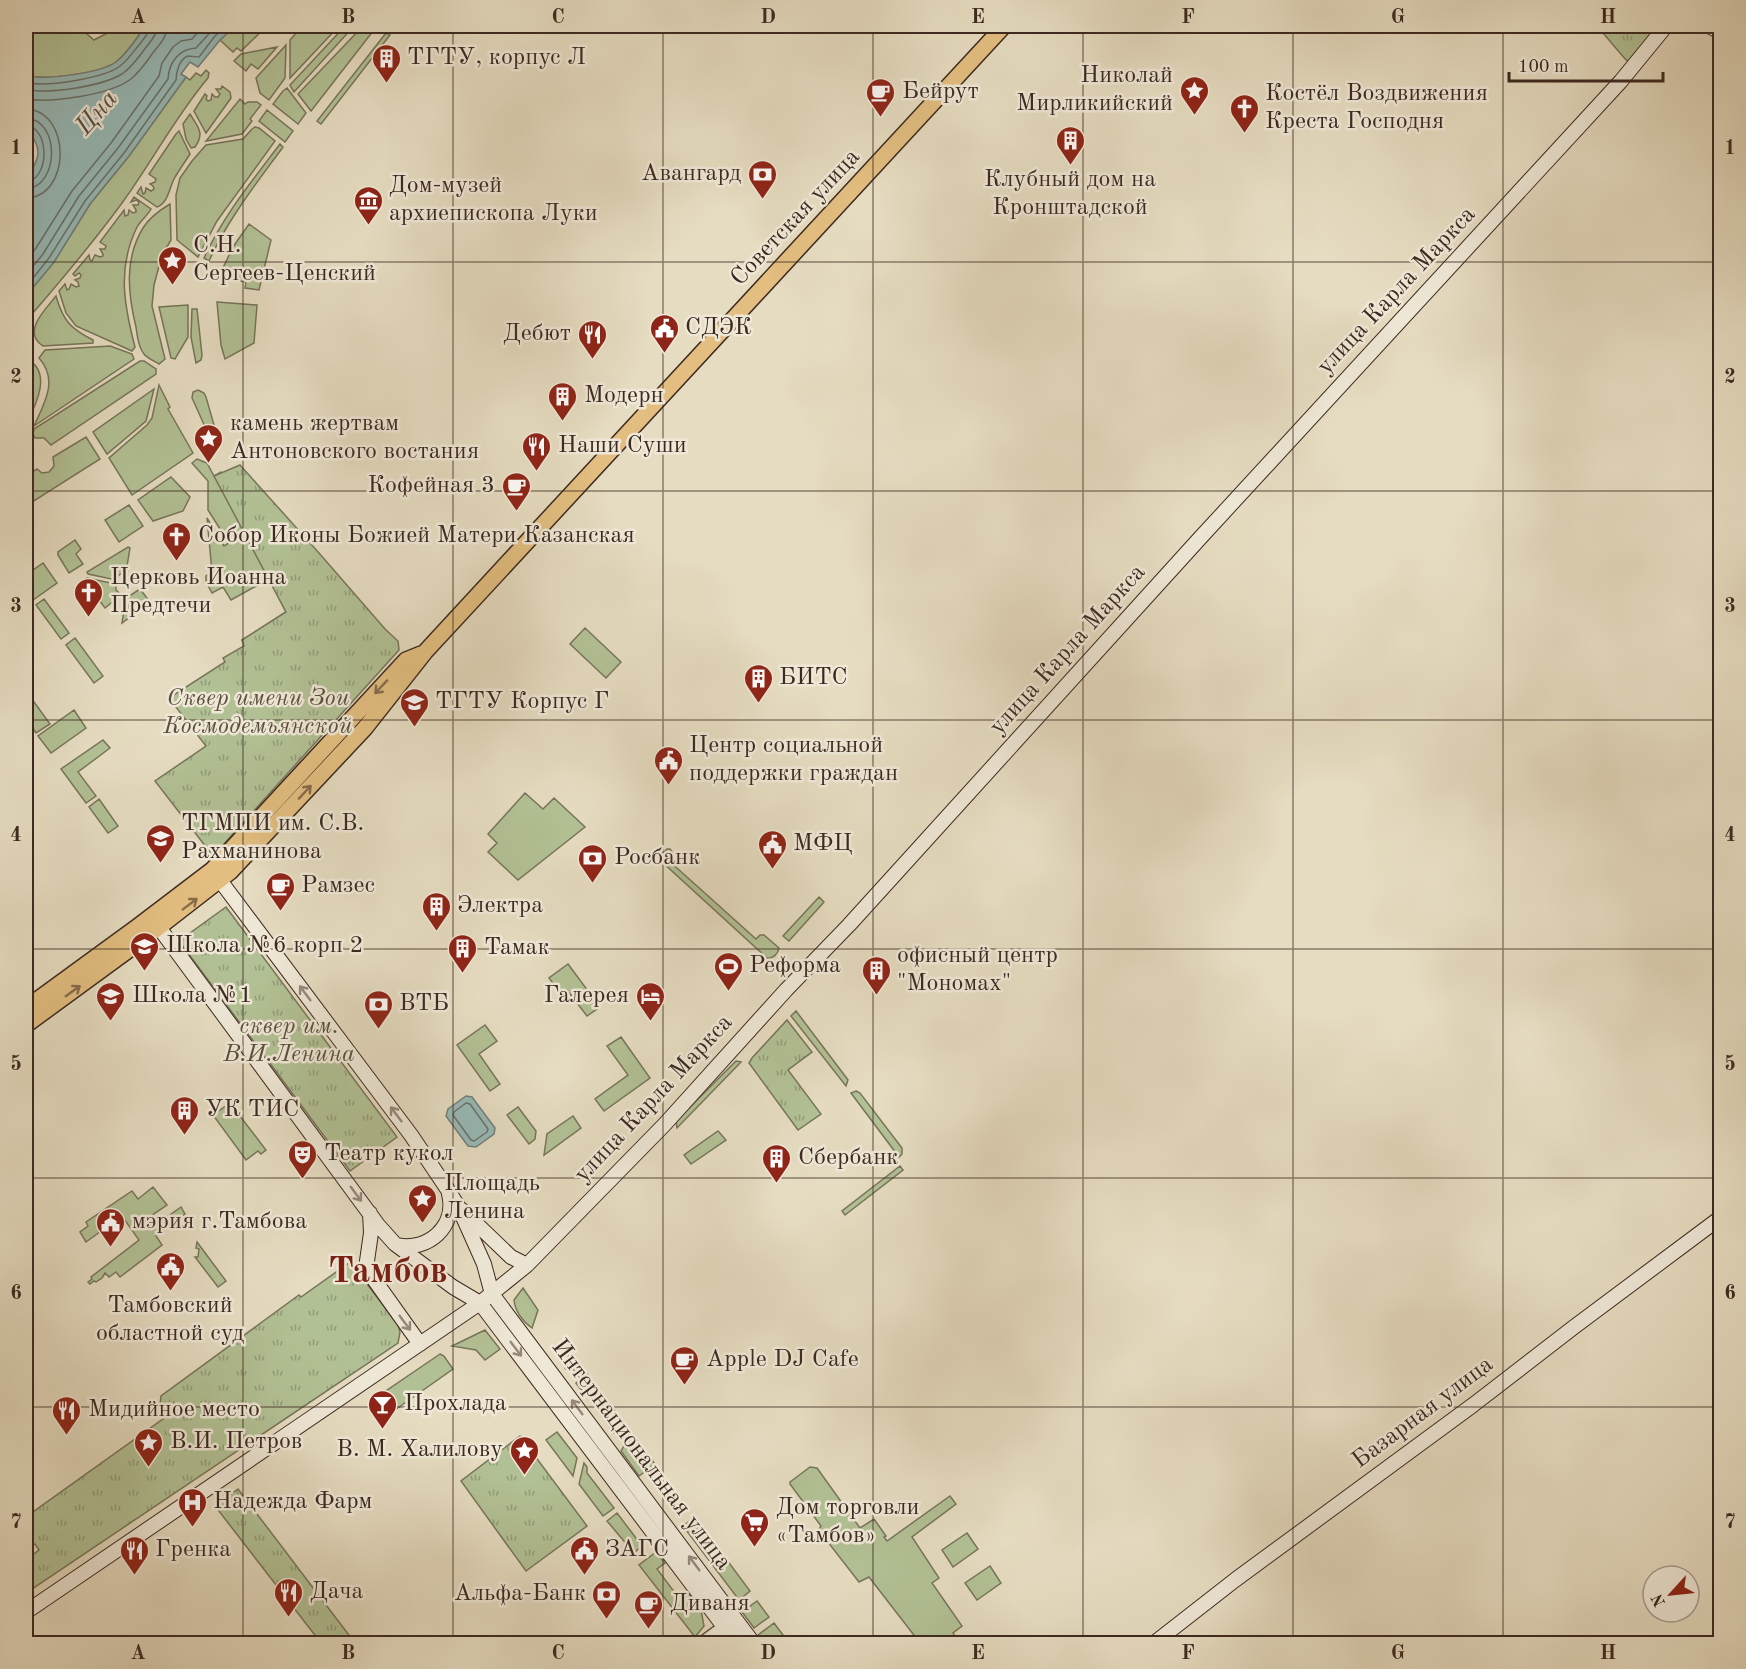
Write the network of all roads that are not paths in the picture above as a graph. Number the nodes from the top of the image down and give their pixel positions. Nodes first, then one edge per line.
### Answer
1 (1004, 26) edge
2 (1666, 26) edge
3 (1709, 26) edge
4 (1720, 32) edge
5 (216, 875) junction
6 (155, 922) junction
7 (26, 1008) edge
8 (26, 1025) edge
9 (448, 1190) junction
10 (459, 1208) junction
11 (370, 1213) junction
12 (1720, 1218) edge
13 (395, 1244) junction
14 (527, 1265) junction
15 (492, 1294) junction
16 (480, 1303) junction
17 (420, 1344) junction
18 (26, 1612) edge
19 (729, 1622) junction
20 (701, 1644) edge
21 (737, 1644) edge
22 (754, 1644) edge
23 (1153, 1644) edge

1 - 5 main road, Советская улица
2 - 14 main road, улица Карла Маркса
3 - 4 main road
5 - 6 main road, Советская улица
9 -> 5 main road, Интернациональная улица
6 - 7 main road, Советская улица
8 -> 6 main road, Советская улица
6 -> 11 main road, Интернациональная улица
9 - 10 main road, Интернациональная улица
9 - 13 main road
10 - 14 main road
10 - 15 main road, Интернациональная улица
11 - 13 main road, Интернациональная улица
11 -> 17 main road
12 - 23 main road, Базарная улица
13 - 16 main road, Интернациональная улица
14 - 15 main road, улица Карла Маркса
15 - 16 main road
19 -> 15 main road, Интернациональная улица
16 - 17 main road
16 -> 19 main road, Интернациональная улица
17 - 18 main road
19 - 20 street
19 - 21 main road, Интернациональная улица
19 - 22 main road, Интернациональная улица

